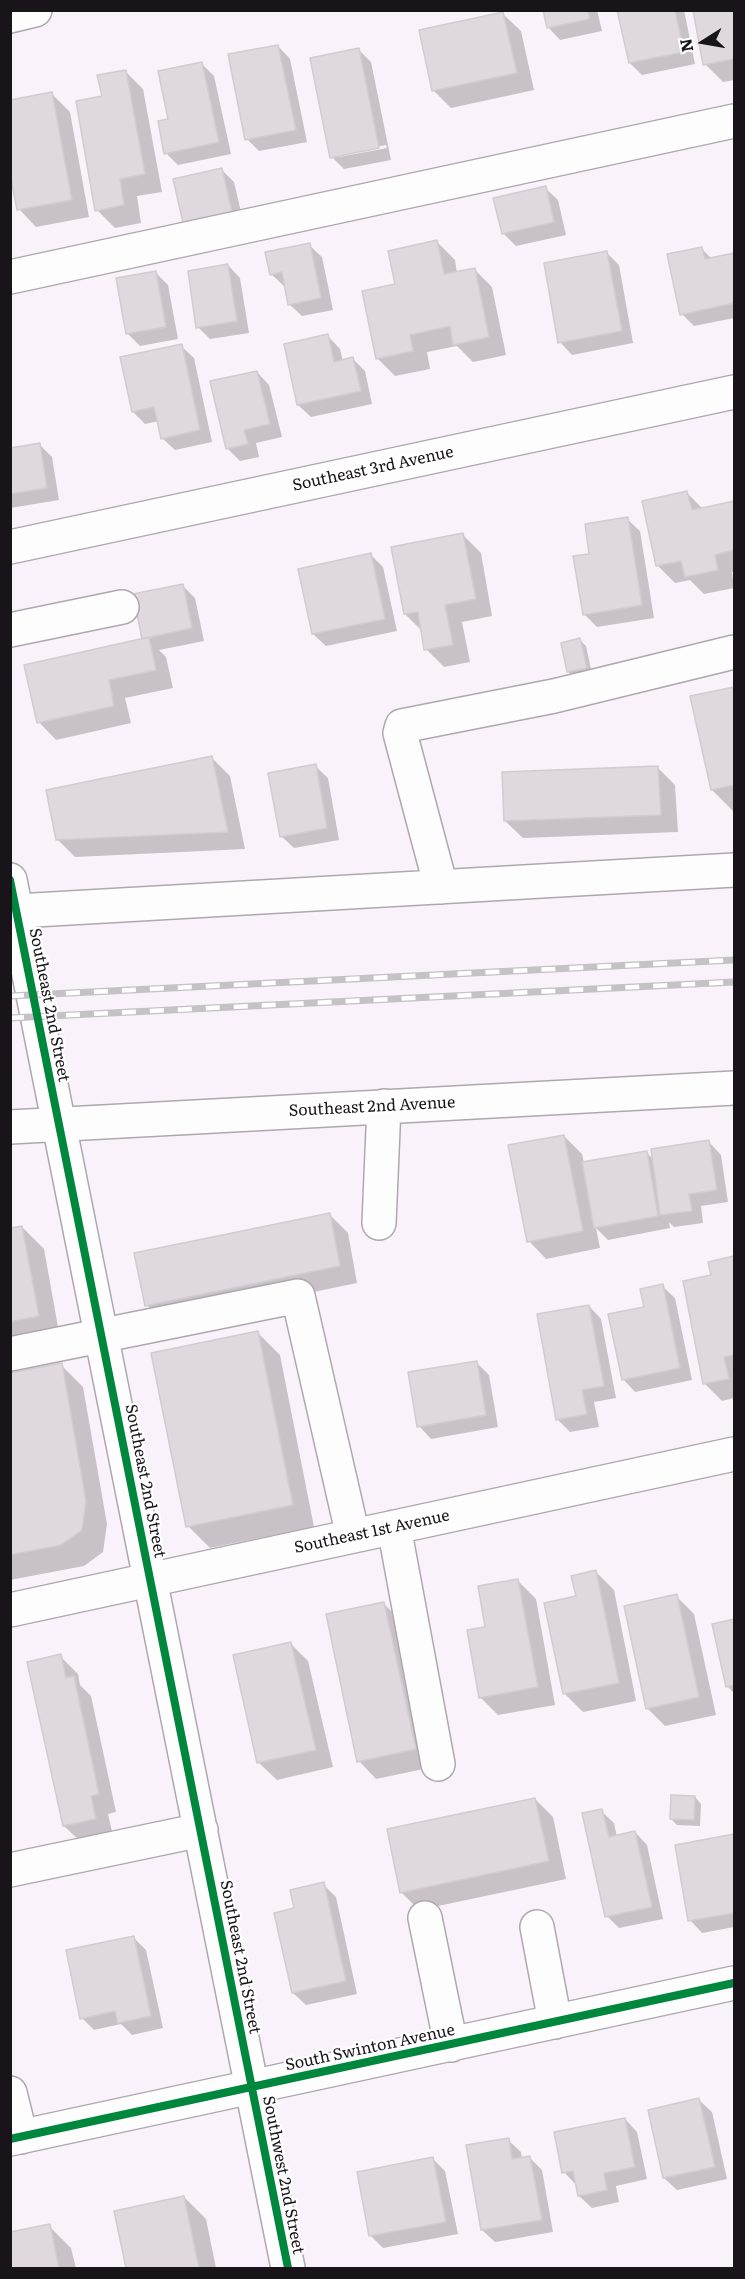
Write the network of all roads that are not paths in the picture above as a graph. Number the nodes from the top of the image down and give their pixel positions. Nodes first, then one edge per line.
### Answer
1 (35, 10) edge
2 (10, 16) edge
3 (735, 121) edge
4 (10, 277) edge
5 (735, 392) edge
6 (10, 547) edge
7 (122, 607) dead end
8 (10, 630) edge
9 (735, 652) edge
10 (735, 870) edge
11 (10, 880) edge
12 (441, 887) junction
13 (17, 911) junction
14 (735, 1088) edge
15 (384, 1106) junction
16 (58, 1123) junction
17 (10, 1127) edge
18 (379, 1223) dead end
19 (102, 1335) junction
20 (10, 1354) edge
21 (735, 1454) edge
22 (394, 1527) junction
23 (353, 1536) junction
24 (151, 1579) junction
25 (10, 1610) edge
26 (438, 1764) dead end
27 (201, 1830) junction
28 (10, 1870) edge
29 (425, 1918) dead end
30 (537, 1927) dead end
31 (735, 1983) edge
32 (555, 2022) junction
33 (451, 2045) junction
34 (252, 2087) junction
35 (10, 2093) edge
36 (16, 2138) edge
37 (288, 2268) edge

1 - 2 street
3 - 4 street
5 - 6 street, Southeast 3rd Avenue
7 - 8 street
9 - 12 street
10 - 12 street
11 - 13 street, Southeast 2nd Street
12 - 13 street
13 - 16 street, Southeast 2nd Street
14 - 15 street, Southeast 2nd Avenue
15 - 16 street, Southeast 2nd Avenue
15 - 18 street
16 - 17 street, Southeast 2nd Avenue
16 - 19 street, Southeast 2nd Street
19 - 20 street
19 - 23 street
19 - 24 street, Southeast 2nd Street
21 - 22 street, Southeast 1st Avenue
22 - 23 street, Southeast 1st Avenue
22 - 26 street
23 - 24 street, Southeast 1st Avenue
24 - 25 street, Southeast 1st Avenue
24 - 27 street, Southeast 2nd Street
27 - 28 street
27 - 34 street, Southeast 2nd Street
29 - 33 street
30 - 32 street
31 - 32 street, South Swinton Avenue
32 - 33 street, South Swinton Avenue
33 - 34 street, South Swinton Avenue
34 - 36 street, South Swinton Avenue
34 - 37 street, Southwest 2nd Street
35 - 36 street

